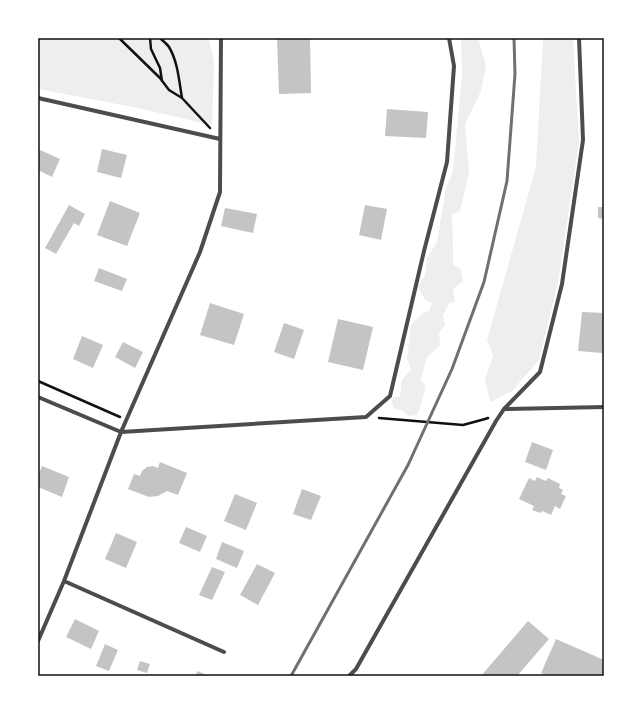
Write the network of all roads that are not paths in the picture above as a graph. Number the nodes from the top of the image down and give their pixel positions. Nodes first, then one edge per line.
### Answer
1 (221, 38) edge
2 (449, 38) edge
3 (579, 38) edge
4 (38, 98) edge
5 (220, 139) junction
6 (38, 397) edge
7 (604, 407) edge
8 (504, 409) junction
9 (121, 432) junction
10 (64, 581) junction
11 (38, 641) edge
12 (224, 652) dead end
13 (349, 676) edge

1 - 5 street
2 - 9 street
3 - 8 street
4 - 5 street
5 - 9 street
6 - 9 street
7 - 8 street
8 - 13 street
9 - 10 street
10 - 11 street
10 - 12 street

